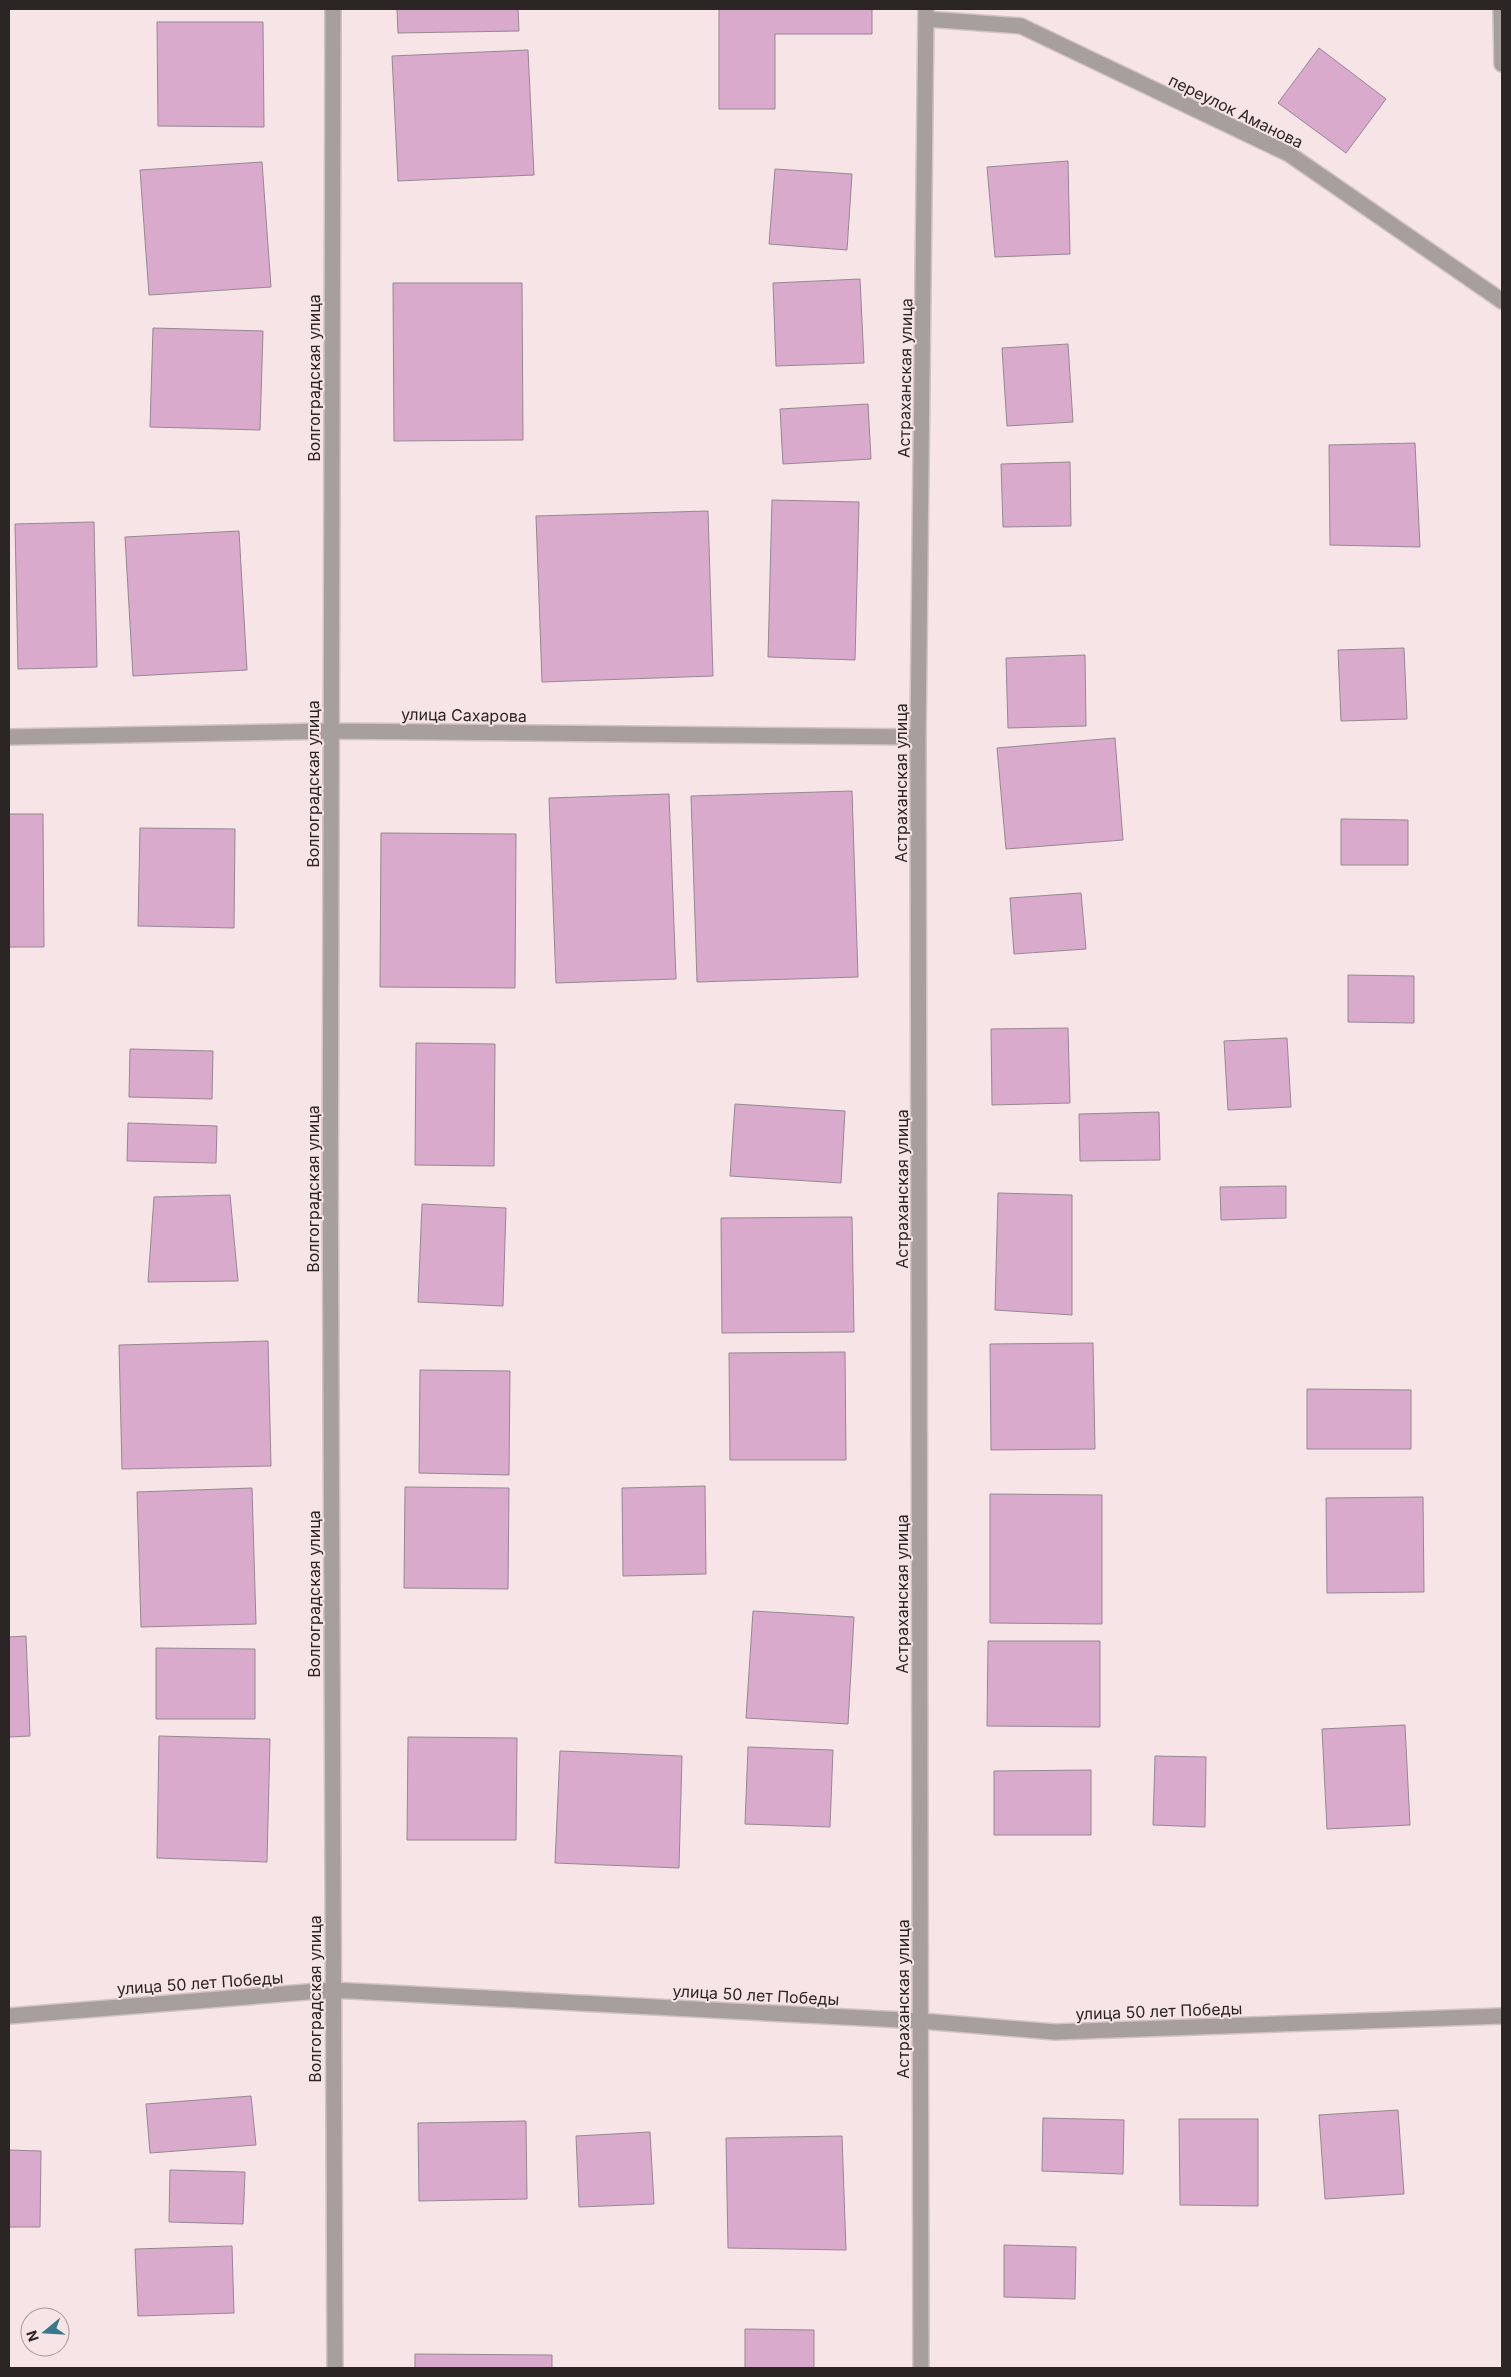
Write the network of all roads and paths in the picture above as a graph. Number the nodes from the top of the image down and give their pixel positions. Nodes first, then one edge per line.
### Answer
1 (333, 9) edge
2 (1501, 9) edge
3 (926, 14) edge
4 (1502, 64) edge
5 (1502, 301) edge
6 (330, 731) junction
7 (918, 737) junction
8 (9, 738) edge
9 (332, 1990) junction
10 (9, 2016) edge
11 (1502, 2016) edge
12 (921, 2021) junction
13 (335, 2368) edge
14 (921, 2368) edge

1 - 6 street, Волгоградская улица
2 - 4 street
3 - 5 street, переулок Аманова
3 - 7 street, Астраханская улица
6 - 7 street, улица Сахарова
6 - 8 street, улица Сахарова
6 - 9 street, Волгоградская улица
7 - 12 street, Астраханская улица
9 - 10 street, улица 50 лет Победы
9 - 12 street, улица 50 лет Победы
9 - 13 street, Волгоградская улица
11 - 12 street, улица 50 лет Победы
12 - 14 street, Астраханская улица

